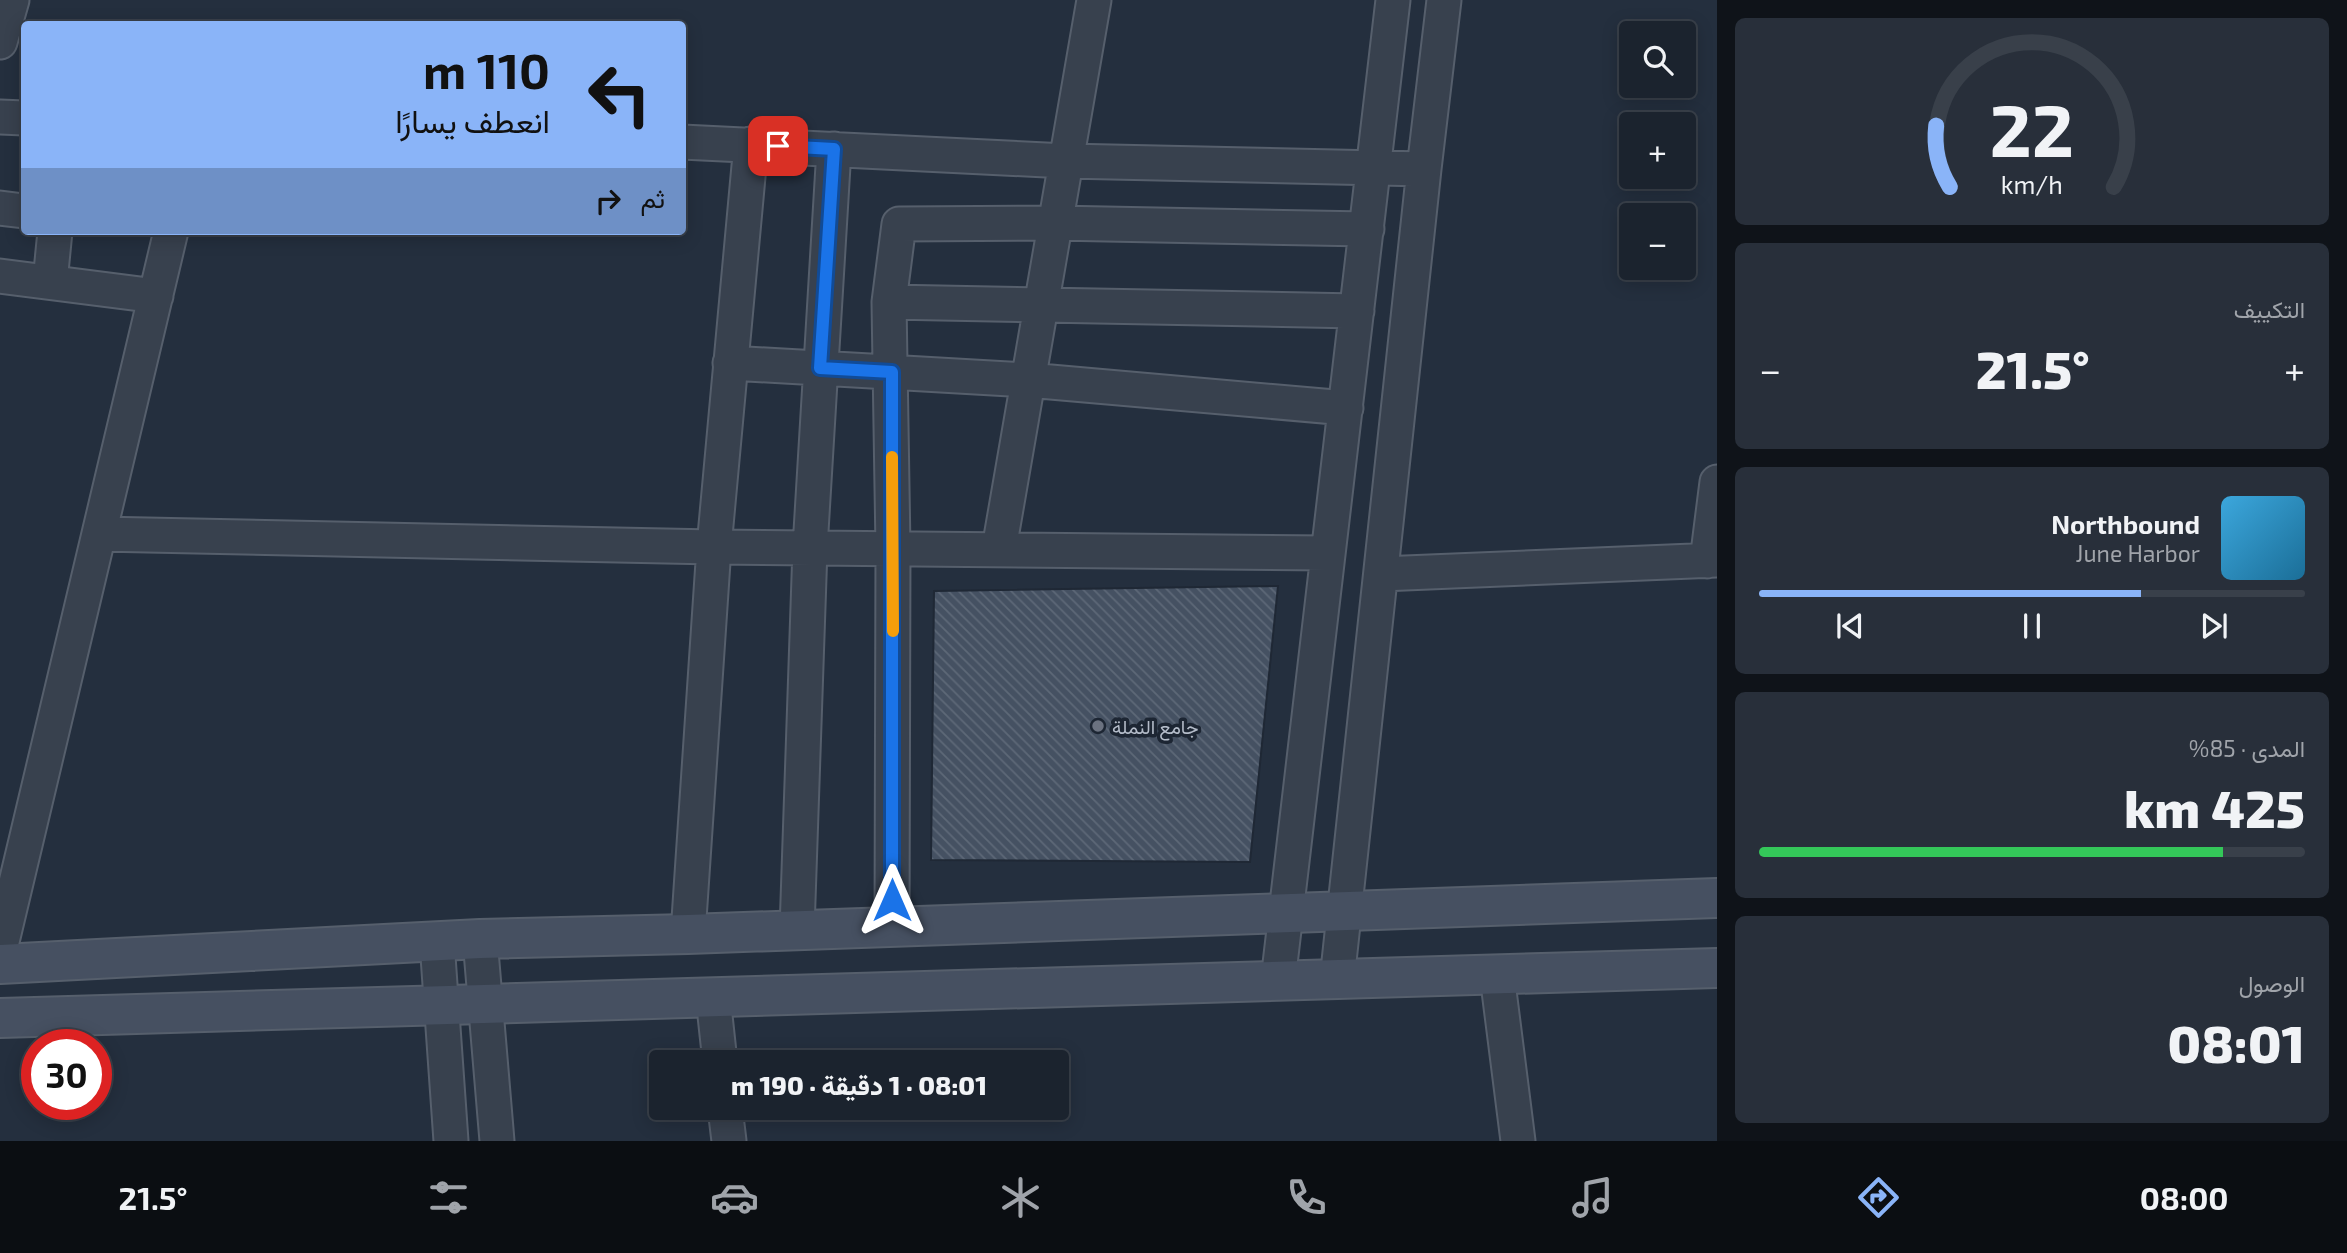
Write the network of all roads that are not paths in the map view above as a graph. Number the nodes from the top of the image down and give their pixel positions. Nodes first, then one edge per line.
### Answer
1 (12, 0) edge
2 (1094, 0) edge
3 (1393, 0) edge
4 (1444, 0) edge
5 (0, 42) edge
6 (0, 117) edge
7 (21, 118) edge
8 (686, 142) edge
9 (751, 144) junction
10 (834, 149) junction
11 (1066, 161) junction
12 (1374, 167) junction
13 (1424, 169) junction
14 (0, 208) edge
15 (21, 211) edge
16 (1055, 223) junction
17 (1367, 229) junction
18 (55, 235) edge
19 (170, 235) edge
20 (0, 276) edge
21 (50, 282) junction
22 (156, 296) junction
23 (889, 302) junction
24 (1041, 304) junction
25 (1357, 311) junction
26 (730, 363) junction
27 (820, 368) junction
28 (892, 372) junction
29 (1028, 380) junction
30 (1346, 408) junction
31 (1717, 482) edge
32 (99, 534) junction
33 (713, 547) junction
34 (810, 548) junction
35 (893, 548) junction
36 (999, 550) junction
37 (1328, 553) junction
38 (1712, 561) edge
39 (1381, 573) junction
40 (1717, 898) edge
41 (1345, 911) junction
42 (1286, 913) junction
43 (892, 927) junction
44 (797, 930) junction
45 (688, 934) junction
46 (480, 939) junction
47 (437, 942) junction
48 (0, 950) edge
49 (0, 964) edge
50 (1717, 968) edge
51 (1497, 975) junction
52 (1337, 980) junction
53 (1278, 981) junction
54 (713, 997) junction
55 (486, 1004) junction
56 (441, 1006) junction
57 (0, 1018) edge
58 (719, 1050) edge
59 (726, 1120) edge
60 (451, 1141) edge
61 (497, 1141) edge
62 (729, 1141) edge
63 (1518, 1141) edge

1 - 5 street
2 - 11 street
3 - 12 street
4 - 13 street
6 - 7 street
8 - 9 street
9 - 10 street
9 - 26 street
10 - 11 street
10 - 27 street
11 - 12 street
11 - 16 street
12 - 13 street
12 - 17 street
13 - 39 street
14 - 15 street
16 - 17 street
16 - 23 street
16 - 24 street
17 - 25 street
18 - 21 street
19 - 22 street
20 - 21 street
21 - 22 street
22 - 32 street
23 - 24 street
23 - 28 street
24 - 25 street
24 - 29 street
25 - 30 street
26 - 27 street
26 - 33 street
27 - 28 street
27 - 34 street
28 - 29 street
28 - 35 street
29 - 30 street
29 - 36 street
30 - 37 street
31 - 38 street
32 - 33 street
32 - 48 street
33 - 34 street
33 - 45 street
34 - 35 street
34 - 44 street
35 - 36 street
35 - 43 street
36 - 37 street
37 - 42 street
38 - 39 street
39 - 41 street
40 - 41 street
41 - 42 street
41 - 52 street
42 - 43 street
42 - 53 street
43 - 44 street
44 - 45 street
45 - 46 street
46 - 47 street
46 - 55 street
47 - 49 street
47 - 56 street
50 - 51 street
51 - 52 street
51 - 63 street
52 - 53 street
53 - 54 street
54 - 55 street
54 - 58 street
55 - 56 street
55 - 61 street
56 - 57 street
56 - 60 street
59 - 62 street

